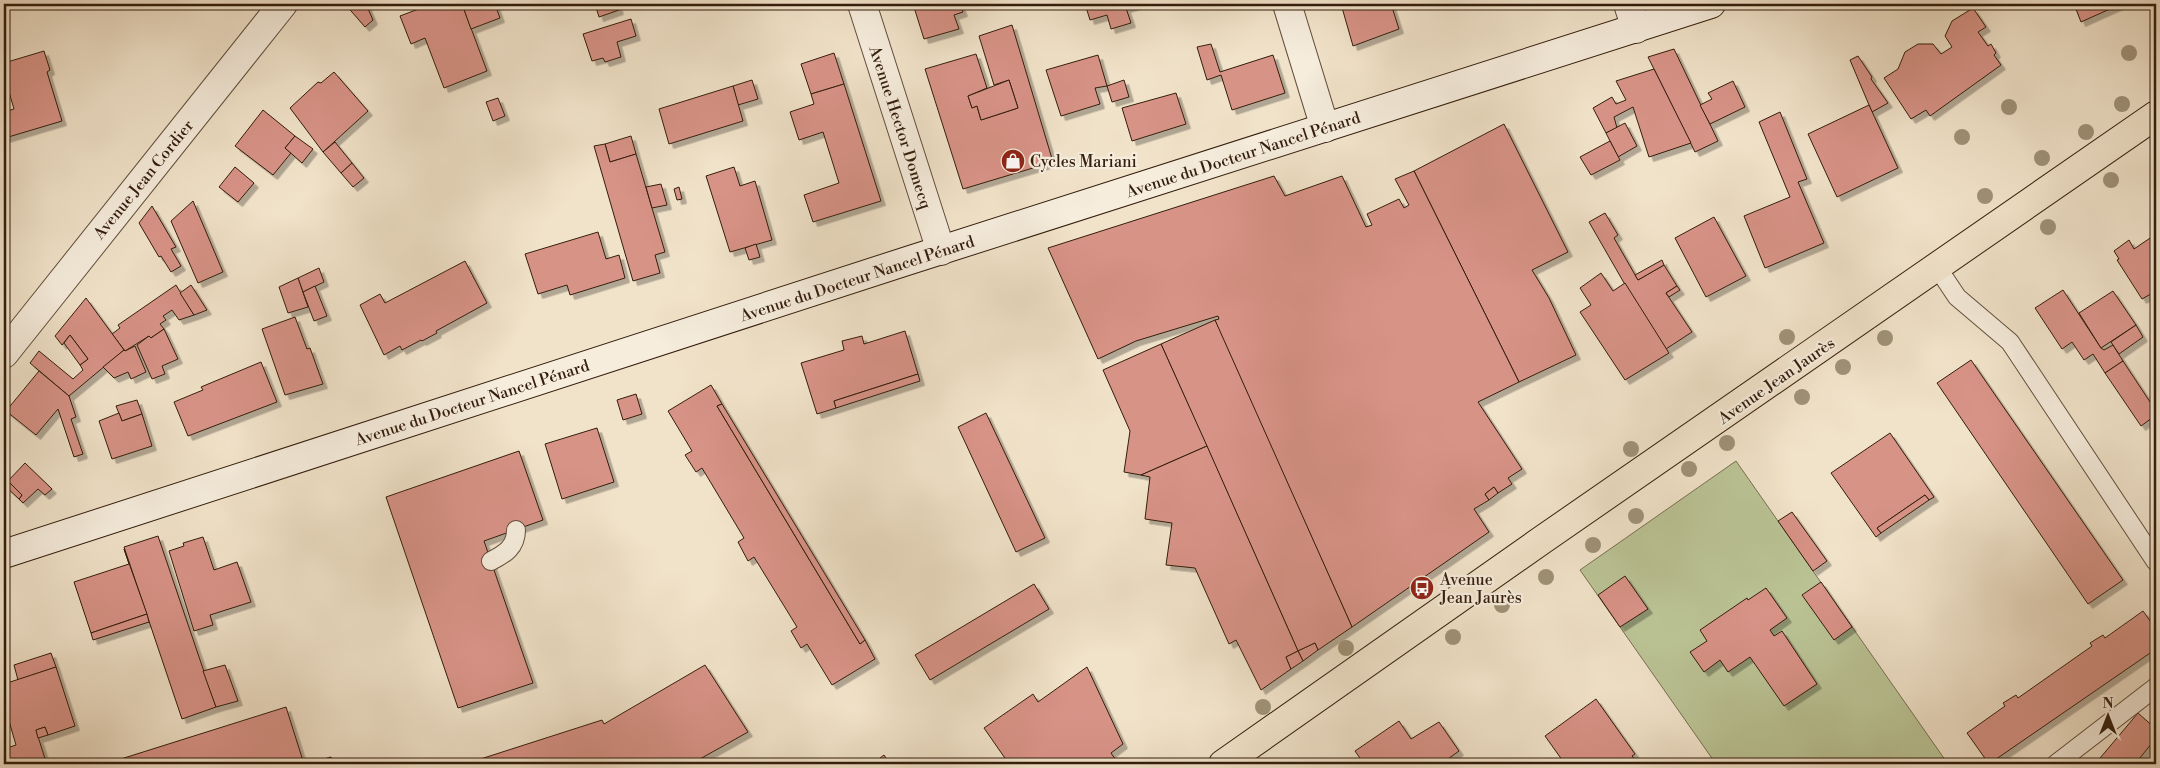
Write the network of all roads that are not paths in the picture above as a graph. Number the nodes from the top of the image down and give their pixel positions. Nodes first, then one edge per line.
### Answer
1 (283, 4) edge
2 (862, 4) edge
3 (1287, 4) edge
4 (1712, 4) edge
5 (1632, 16) edge
6 (2156, 115) edge
7 (1325, 128) junction
8 (941, 251) junction
9 (1937, 267) junction
10 (4, 354) edge
11 (516, 530) dead end
12 (4, 554) edge
13 (491, 561) dead end
14 (2156, 562) edge
15 (2156, 687) edge
16 (1223, 764) edge
17 (2056, 764) edge

1 - 10 main road, Avenue Jean Cordier
2 - 8 main road, Avenue Hector Domecq
3 - 7 main road
4 - 5 main road, Avenue du Docteur Nancel Pénard
5 - 7 main road, Avenue du Docteur Nancel Pénard
6 - 9 main road, Avenue Jean Jaurès
7 - 8 main road, Avenue du Docteur Nancel Pénard
8 - 12 main road, Avenue du Docteur Nancel Pénard
9 - 14 lane
9 - 16 main road, Avenue Jean Jaurès
11 - 13 lane
15 - 17 lane

